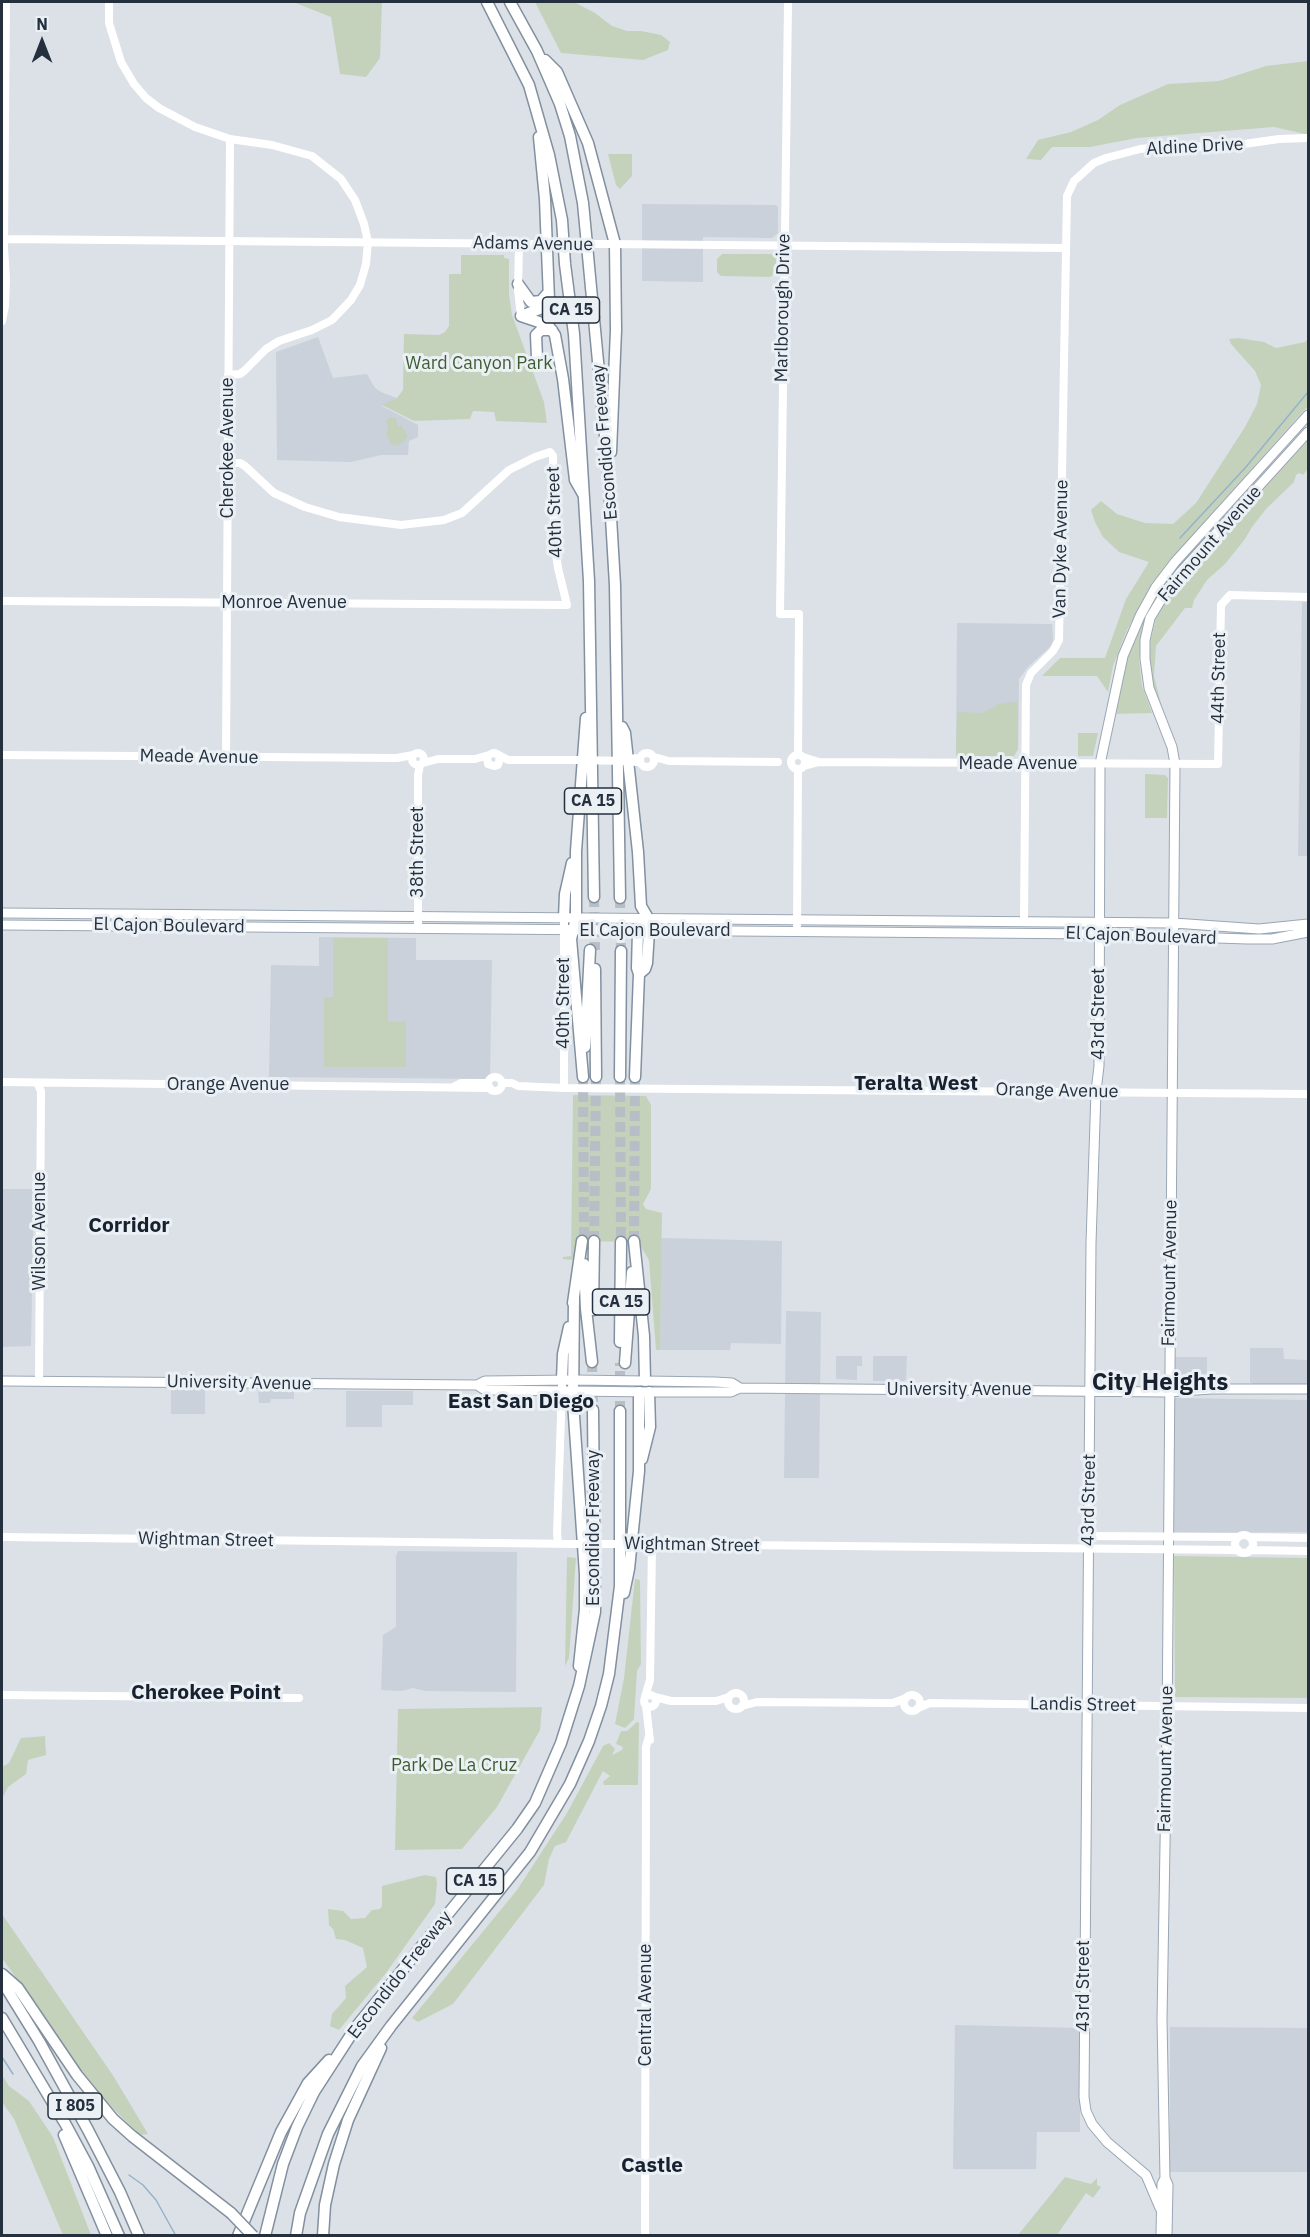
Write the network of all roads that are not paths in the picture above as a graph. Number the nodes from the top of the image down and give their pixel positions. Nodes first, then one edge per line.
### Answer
1 (6, 2) edge
2 (109, 2) edge
3 (487, 2) edge
4 (510, 2) edge
5 (788, 2) edge
6 (537, 51) junction
7 (540, 125) junction
8 (1308, 138) edge
9 (230, 139) junction
10 (1085, 170) joint
11 (3, 239) edge
12 (230, 241) junction
13 (368, 242) junction
14 (519, 243) junction
15 (609, 244) junction
16 (784, 245) junction
17 (1065, 249) junction
18 (518, 284) junction
19 (549, 291) junction
20 (522, 316) junction
21 (2, 321) edge
22 (553, 330) junction
23 (537, 358) dead end
24 (228, 375) junction
25 (1308, 415) edge
26 (1308, 432) edge
27 (228, 463) junction
28 (608, 467) junction
29 (585, 497) junction
30 (1308, 597) edge
31 (2, 601) edge
32 (227, 603) junction
33 (567, 605) joint
34 (591, 704) junction
35 (618, 722) junction
36 (493, 754) junction
37 (644, 754) dead end
38 (2, 755) edge
39 (226, 757) junction
40 (475, 759) junction
41 (508, 760) junction
42 (417, 761) junction
43 (644, 762) junction
44 (798, 762) junction
45 (488, 764) junction
46 (1025, 764) junction
47 (1100, 764) junction
48 (1175, 764) junction
49 (1218, 764) joint
50 (498, 765) junction
51 (576, 851) junction
52 (594, 897) tunnel mouth
53 (620, 898) tunnel mouth
54 (2, 913) edge
55 (418, 916) junction
56 (564, 918) junction
57 (576, 918) junction
58 (648, 918) junction
59 (797, 920) junction
60 (1024, 922) junction
61 (1099, 923) junction
62 (1174, 923) junction
63 (1308, 924) edge
64 (2, 925) edge
65 (1217, 927) junction
66 (418, 929) junction
67 (1262, 929) junction
68 (569, 930) junction
69 (644, 931) junction
70 (797, 931) junction
71 (1308, 932) edge
72 (1099, 934) junction
73 (1174, 935) junction
74 (1201, 937) junction
75 (1250, 939) junction
76 (621, 951) tunnel mouth
77 (596, 1077) tunnel mouth
78 (2, 1082) edge
79 (37, 1083) junction
80 (489, 1085) junction
81 (501, 1086) junction
82 (564, 1088) junction
83 (1096, 1091) junction
84 (1172, 1092) junction
85 (1308, 1094) edge
86 (621, 1242) tunnel mouth
87 (574, 1298) junction
88 (592, 1362) tunnel mouth
89 (2, 1381) edge
90 (39, 1381) junction
91 (645, 1381) junction
92 (715, 1382) junction
93 (574, 1385) junction
94 (562, 1386) junction
95 (740, 1388) junction
96 (1261, 1389) junction
97 (1308, 1389) edge
98 (1090, 1391) junction
99 (644, 1392) junction
100 (694, 1392) junction
101 (1173, 1392) junction
102 (1246, 1395) junction
103 (1308, 1395) edge
104 (593, 1410) tunnel mouth
105 (620, 1411) tunnel mouth
106 (1088, 1536) junction
107 (1168, 1536) junction
108 (2, 1537) edge
109 (1238, 1537) junction
110 (1250, 1537) junction
111 (1308, 1538) edge
112 (558, 1544) junction
113 (652, 1544) junction
114 (1088, 1548) junction
115 (1168, 1549) junction
116 (1238, 1550) junction
117 (1250, 1550) junction
118 (1308, 1551) edge
119 (615, 1631) junction
120 (579, 1686) junction
121 (2, 1695) edge
122 (729, 1697) junction
123 (742, 1697) junction
124 (299, 1698) dead end
125 (906, 1698) junction
126 (918, 1699) junction
127 (652, 1701) junction
128 (716, 1701) junction
129 (757, 1702) junction
130 (893, 1703) junction
131 (930, 1703) junction
132 (1087, 1705) junction
133 (729, 1706) junction
134 (742, 1706) junction
135 (1167, 1706) junction
136 (905, 1707) junction
137 (918, 1708) junction
138 (1308, 1708) edge
139 (2, 1974) edge
140 (2, 1981) edge
141 (2, 2018) edge
142 (391, 2026) junction
143 (356, 2028) junction
144 (24, 2054) junction
145 (1146, 2175) junction
146 (1165, 2178) junction
147 (1161, 2208) junction
148 (107, 2235) edge
149 (119, 2235) edge
150 (139, 2235) edge
151 (238, 2235) edge
152 (253, 2235) edge
153 (265, 2235) edge
154 (296, 2235) edge
155 (323, 2235) edge
156 (645, 2235) edge
157 (1161, 2235) edge
158 (1167, 2235) edge

1 - 11 street
2 - 9 street
3 - 7 highway, Escondido Freeway / CA 15
4 - 6 highway, Escondido Freeway / CA 15
5 - 16 street, Marlborough Drive
6 - 15 highway
6 - 28 highway, Escondido Freeway / CA 15
7 - 19 highway
7 - 29 highway, Escondido Freeway / CA 15
8 - 10 street, Aldine Drive
9 - 12 street, Cherokee Avenue
9 - 13 street
10 - 17 street, Van Dyke Avenue
11 - 12 street, Adams Avenue
11 - 21 street
12 - 13 street, Adams Avenue
12 - 24 street, Cherokee Avenue
13 - 14 street, Adams Avenue
13 - 24 street
14 - 15 street, Adams Avenue, bridge
14 - 18 street
15 - 16 street, Adams Avenue
15 - 28 highway
16 - 17 street, Adams Avenue
16 - 44 street, Marlborough Drive
17 - 46 street, Van Dyke Avenue
18 - 19 highway
18 - 20 street
19 - 20 highway
20 - 22 highway
22 - 23 highway
22 - 29 highway
24 - 27 street, Cherokee Avenue
25 - 47 main road, Fairmount Avenue
26 - 48 main road, Fairmount Avenue
27 - 32 street, Cherokee Avenue
27 - 33 street, 40th Street
28 - 35 highway, Escondido Freeway / CA 15
29 - 34 highway, Escondido Freeway / CA 15
30 - 49 street, 44th Street
31 - 32 street, Monroe Avenue
32 - 33 street, Monroe Avenue
32 - 39 street, Cherokee Avenue
34 - 51 highway
34 - 52 highway, Escondido Freeway / CA 15
35 - 53 highway, Escondido Freeway / CA 15
35 - 58 highway
36 - 40 street, Meade Avenue
36 - 41 street, Meade Avenue
36 - 45 street
36 - 50 street
37 - 43 street, Meade Avenue
38 - 39 street, Meade Avenue
39 - 42 street, Meade Avenue
40 - 42 street, Meade Avenue
40 - 45 street, Meade Avenue
41 - 43 street, Meade Avenue, bridge
41 - 50 street, Meade Avenue
42 - 55 street, 38th Street
43 - 44 street, Meade Avenue
44 - 46 street, Meade Avenue
44 - 59 street
45 - 50 street, Meade Avenue
46 - 47 street, Meade Avenue
46 - 60 street, Van Dyke Avenue
47 - 48 street, Meade Avenue
47 - 61 main road, 43rd Street
48 - 49 street, Meade Avenue
48 - 62 main road, Fairmount Avenue
51 - 56 highway
51 - 57 highway
54 - 55 main road, El Cajon Boulevard
55 - 56 main road, El Cajon Boulevard
55 - 66 street, 38th Street
56 - 57 main road, El Cajon Boulevard
56 - 68 street, 40th Street
57 - 58 main road, El Cajon Boulevard
57 - 68 highway
58 - 59 main road, El Cajon Boulevard
58 - 69 highway
59 - 60 main road, El Cajon Boulevard
59 - 70 street
60 - 61 main road, El Cajon Boulevard
61 - 62 main road, El Cajon Boulevard
61 - 72 main road, 43rd Street
62 - 65 main road, El Cajon Boulevard
62 - 73 main road, Fairmount Avenue
63 - 67 main road, El Cajon Boulevard
64 - 66 main road, El Cajon Boulevard
65 - 67 main road, El Cajon Boulevard
65 - 74 main road
66 - 68 main road, El Cajon Boulevard
67 - 75 main road
68 - 69 main road, El Cajon Boulevard
68 - 77 highway
68 - 82 street, 40th Street
69 - 70 main road, El Cajon Boulevard
69 - 76 highway
70 - 72 main road, El Cajon Boulevard
71 - 75 main road, El Cajon Boulevard
72 - 73 main road, El Cajon Boulevard
72 - 83 main road, 43rd Street
73 - 74 main road, El Cajon Boulevard
73 - 84 main road, Fairmount Avenue
74 - 75 main road, El Cajon Boulevard
78 - 79 street, Orange Avenue
79 - 80 street, Orange Avenue
79 - 90 street, Wilson Avenue
80 - 81 street
80 - 81 street
81 - 82 street, Orange Avenue
82 - 83 street, Orange Avenue
83 - 84 street, Orange Avenue
83 - 98 main road, 43rd Street
84 - 85 street, Orange Avenue
84 - 101 main road, Fairmount Avenue
86 - 91 highway, CA 15
87 - 88 highway, CA 15
87 - 93 highway
87 - 94 highway
89 - 90 main road, University Avenue
90 - 94 main road, University Avenue
91 - 92 main road, University Avenue
91 - 93 main road, University Avenue
91 - 99 main road
92 - 95 main road, University Avenue
92 - 100 main road
93 - 94 main road, University Avenue
93 - 99 main road, University Avenue
93 - 120 highway
94 - 112 street
95 - 98 main road, University Avenue
95 - 100 main road, University Avenue
96 - 97 main road, University Avenue
96 - 101 main road, University Avenue
96 - 102 main road
98 - 101 main road, University Avenue
98 - 106 main road, 43rd Street
99 - 100 main road, University Avenue
99 - 119 highway
101 - 102 main road, University Avenue
101 - 107 main road, Fairmount Avenue
102 - 103 main road, University Avenue
104 - 120 highway, Escondido Freeway / CA 15
105 - 119 highway, Escondido Freeway / CA 15
106 - 107 street
106 - 114 main road, 43rd Street
107 - 109 street
107 - 115 main road, Fairmount Avenue
108 - 112 street, Wightman Street
109 - 110 street
109 - 116 street
110 - 111 street
110 - 117 street
112 - 113 street, Wightman Street, bridge
113 - 114 street, Wightman Street
113 - 127 street, Central Avenue
114 - 115 street, Wightman Street
114 - 132 main road, 43rd Street
115 - 116 street, Wightman Street
115 - 135 main road, Fairmount Avenue
116 - 117 street, Wightman Street
117 - 118 street, Wightman Street
119 - 142 highway, Escondido Freeway / CA 15
120 - 143 highway, Escondido Freeway / CA 15
121 - 124 street
122 - 123 street
122 - 128 street
122 - 133 street
123 - 129 street
123 - 134 street
125 - 126 street
125 - 130 street
125 - 136 street
126 - 131 street, Landis Street
126 - 137 street
127 - 128 street
127 - 156 street, Central Avenue
128 - 133 street
129 - 130 street
129 - 134 street
130 - 136 street
131 - 132 street, Landis Street
131 - 137 street, Landis Street
132 - 135 street, Landis Street
132 - 145 main road, 43rd Street
133 - 134 street
135 - 138 street, Landis Street
135 - 146 main road, Fairmount Avenue
136 - 137 street
139 - 152 highway, bridge
140 - 150 highway, I 805
141 - 144 highway, I 805
142 - 154 highway, Escondido Freeway / CA 15
142 - 155 highway
143 - 151 highway
143 - 153 highway, Escondido Freeway / CA 15
144 - 148 highway
144 - 149 highway, I 805
145 - 146 main road
145 - 147 main road, 43rd Street
146 - 147 main road, Fairmount Avenue
146 - 158 main road, Fairmount Avenue
147 - 157 main road, Fairmount Avenue

